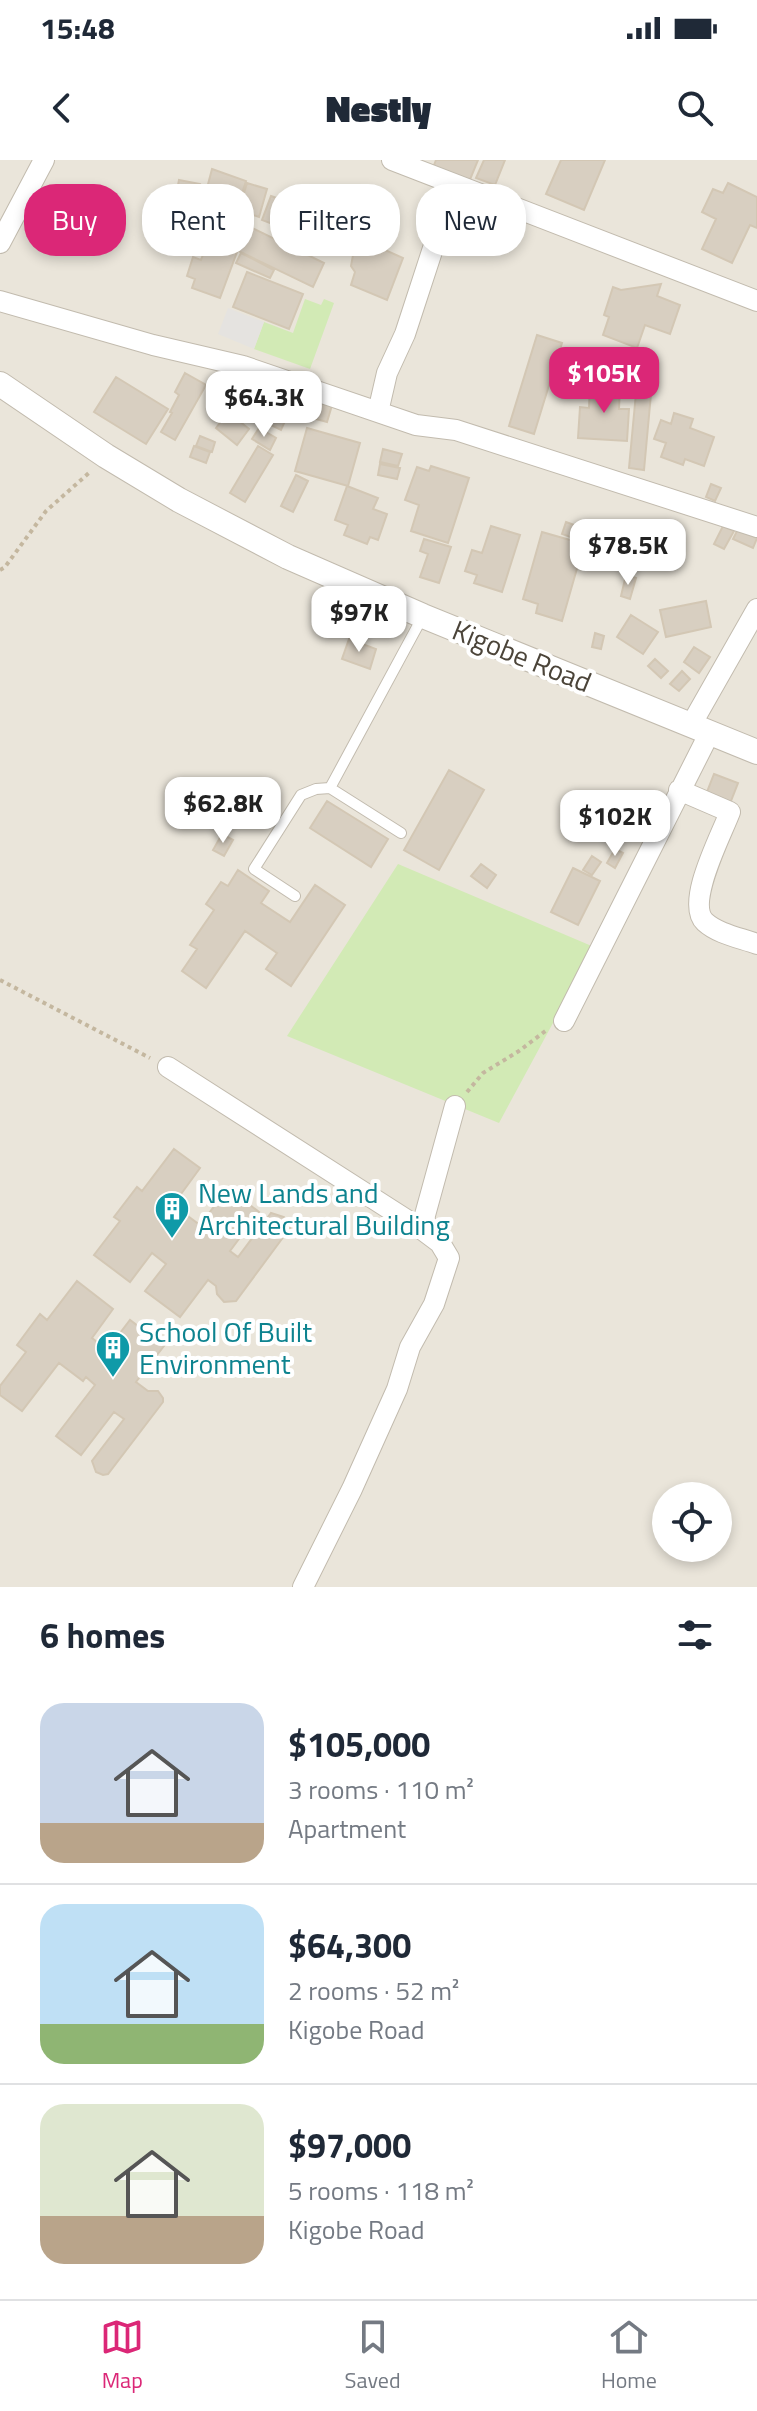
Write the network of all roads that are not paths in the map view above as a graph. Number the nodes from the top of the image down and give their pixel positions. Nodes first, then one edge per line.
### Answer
1 (44, 160) edge
2 (392, 160) edge
3 (454, 184) edge
4 (526, 212) edge
5 (0, 243) edge
6 (430, 256) edge
7 (0, 301) edge
8 (757, 301) edge
9 (0, 384) edge
10 (378, 412) junction
11 (757, 527) edge
12 (757, 609) edge
13 (423, 616) junction
14 (700, 730) junction
15 (757, 752) edge
16 (330, 788) junction
17 (679, 790) junction
18 (401, 833) dead end
19 (295, 896) dead end
20 (757, 944) edge
21 (564, 1021) road end
22 (168, 1067) road end
23 (455, 1106) road end
24 (424, 1231) junction
25 (303, 1587) edge

1 - 5 street
2 - 3 street
4 - 8 street
6 - 10 street
7 - 10 street
9 - 13 street, Kigobe Road
10 - 11 street
12 - 14 street
13 - 14 street, Kigobe Road
13 - 16 lane
14 - 15 street, Kigobe Road
14 - 17 street
16 - 18 lane
16 - 19 lane
17 - 20 street
17 - 21 street
22 - 24 street
23 - 24 street
24 - 25 street

